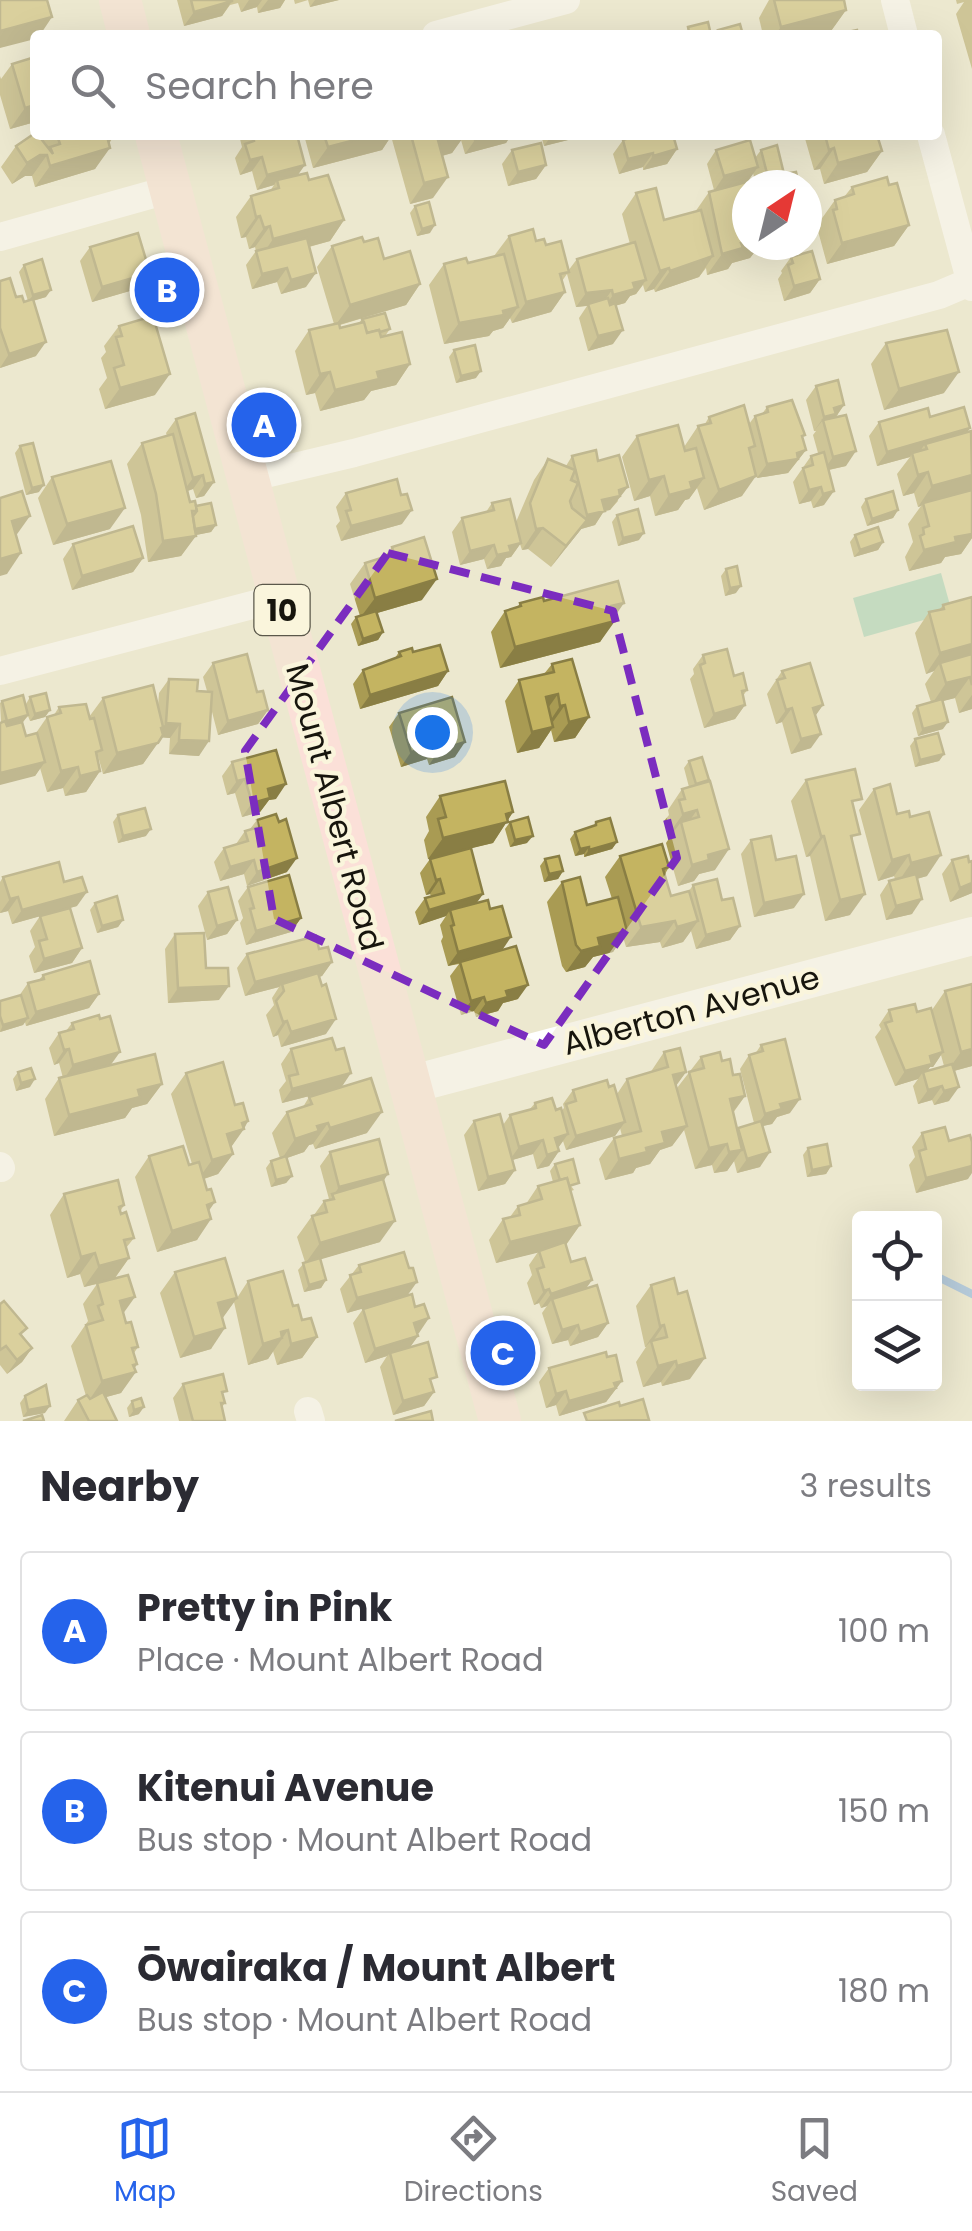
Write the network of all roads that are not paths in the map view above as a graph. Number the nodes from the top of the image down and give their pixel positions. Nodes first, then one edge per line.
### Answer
1 (120, 0) edge
2 (566, 0) edge
3 (895, 0) edge
4 (129, 30) edge
5 (455, 30) edge
6 (903, 30) edge
7 (157, 140) edge
8 (932, 140) edge
9 (171, 188) junction
10 (0, 236) edge
11 (971, 283) edge
12 (248, 478) junction
13 (279, 598) junction
14 (0, 671) edge
15 (972, 936) edge
16 (410, 1085) junction
17 (500, 1421) edge

1 - 4 main road
2 - 5 street
3 - 6 street
7 - 9 main road, Mount Albert Road / 10
8 - 11 street
9 - 10 street
9 - 12 main road, Mount Albert Road / 10
11 - 12 street
12 - 13 main road, Mount Albert Road / 10
13 - 14 street
13 - 16 main road, Mount Albert Road / 10
15 - 16 main road, Alberton Avenue
16 - 17 main road, Mount Albert Road / 10

